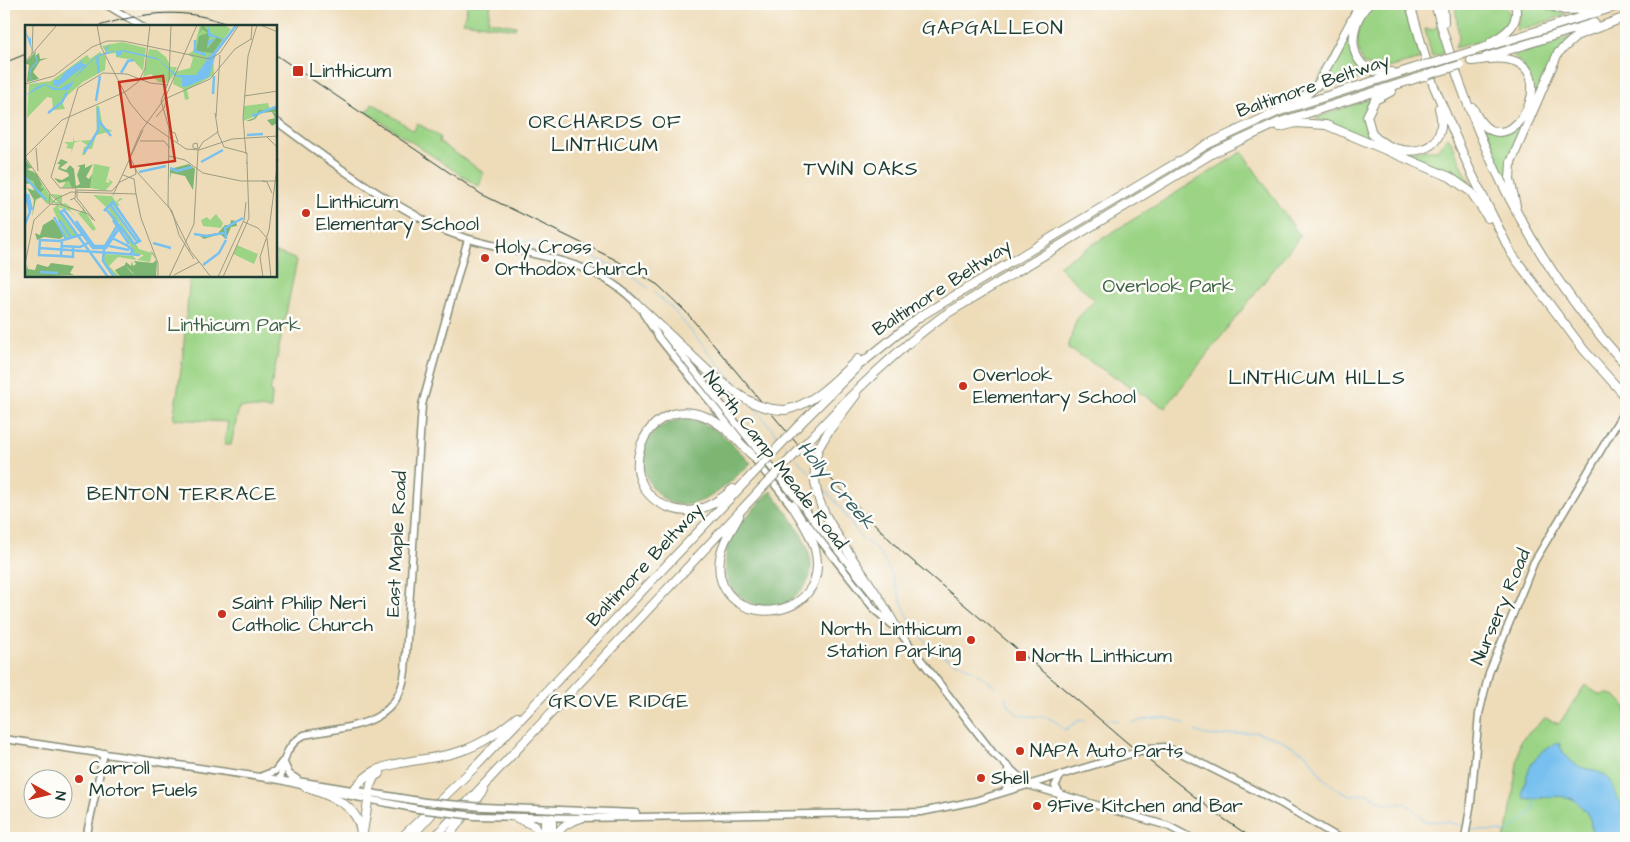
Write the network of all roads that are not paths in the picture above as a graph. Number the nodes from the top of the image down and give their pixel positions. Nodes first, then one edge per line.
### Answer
1 (105, 4) edge
2 (1360, 4) edge
3 (1369, 4) edge
4 (1403, 4) edge
5 (1410, 4) edge
6 (1435, 4) edge
7 (1443, 4) edge
8 (1515, 4) edge
9 (1545, 4) edge
10 (1620, 5) edge
11 (1626, 13) edge
12 (1626, 17) edge
13 (140, 25) edge
14 (1416, 27) junction
15 (1474, 50) junction
16 (1453, 55) junction
17 (1471, 61) junction
18 (1411, 70) junction
19 (1419, 78) junction
20 (1458, 79) junction
21 (1433, 84) junction
22 (278, 122) edge
23 (1224, 135) junction
24 (1240, 141) junction
25 (1520, 220) junction
26 (468, 239) junction
27 (1511, 253) junction
28 (636, 303) junction
29 (938, 305) junction
30 (1626, 365) edge
31 (872, 373) junction
32 (1626, 398) edge
33 (1626, 408) edge
34 (751, 454) junction
35 (751, 473) junction
36 (792, 505) junction
37 (743, 508) junction
38 (897, 629) junction
39 (547, 691) junction
40 (4, 738) edge
41 (104, 754) junction
42 (283, 761) junction
43 (403, 764) junction
44 (478, 764) junction
45 (1008, 769) junction
46 (1063, 774) junction
47 (259, 777) junction
48 (280, 780) junction
49 (487, 781) junction
50 (302, 783) junction
51 (1028, 785) junction
52 (354, 788) junction
53 (1003, 793) junction
54 (1061, 795) junction
55 (369, 796) junction
56 (546, 809) junction
57 (660, 815) junction
58 (517, 818) junction
59 (549, 818) junction
60 (581, 818) junction
61 (86, 838) edge
62 (362, 838) edge
63 (401, 838) edge
64 (410, 838) edge
65 (434, 838) edge
66 (447, 838) edge
67 (543, 838) edge
68 (554, 838) edge
69 (1191, 838) edge
70 (1339, 838) edge
71 (1465, 838) edge

1 - 13 main road
2 - 23 highway
3 - 18 highway
4 - 14 highway
5 - 14 highway
6 - 16 highway
7 - 16 highway
8 - 15 highway
9 - 10 highway
10 - 15 highway, Baltimore Beltway
11 - 17 highway, Baltimore Beltway
12 - 25 highway
14 - 21 highway
15 - 16 highway, Baltimore Beltway
16 - 18 highway, Baltimore Beltway, bridge
16 - 20 highway
17 - 19 highway, Baltimore Beltway, bridge
17 - 20 highway
18 - 23 highway, Baltimore Beltway
19 - 21 highway
19 - 24 highway, Baltimore Beltway
20 - 25 highway
21 - 27 highway
22 - 26 main road, North Camp Meade Road
23 - 29 highway, Baltimore Beltway
24 - 27 highway
24 - 31 highway, Baltimore Beltway
25 - 30 highway
26 - 28 main road, North Camp Meade Road
26 - 42 main road, East Maple Road
27 - 32 highway
28 - 29 highway, bridge
28 - 34 main road, North Camp Meade Road
28 - 38 main road, North Camp Meade Road
29 - 35 highway, Baltimore Beltway, bridge
31 - 37 highway, Baltimore Beltway, bridge
31 - 38 highway, bridge
33 - 71 main road, Nursery Road
34 - 35 highway
34 - 36 main road, North Camp Meade Road
35 - 39 highway, Baltimore Beltway
36 - 37 highway
36 - 38 main road, North Camp Meade Road
37 - 49 highway, Baltimore Beltway
38 - 45 main road, North Camp Meade Road
39 - 43 highway
39 - 44 highway, Baltimore Beltway
40 - 41 main road
41 - 47 main road
41 - 61 main road
42 - 47 main road
42 - 48 main road, East Maple Road
42 - 50 main road
43 - 52 highway
43 - 55 highway
44 - 63 highway, Baltimore Beltway
44 - 64 highway
45 - 51 main road, North Camp Meade Road
45 - 53 main road
46 - 51 main road
46 - 54 main road
46 - 70 main road
47 - 48 main road
48 - 50 main road
49 - 65 highway, Baltimore Beltway
49 - 66 highway
50 - 52 main road
50 - 55 main road
50 - 62 highway
51 - 53 main road
51 - 54 main road
52 - 55 main road
53 - 57 main road
54 - 69 main road
55 - 56 main road, bridge
55 - 58 main road, bridge
55 - 62 highway
56 - 57 main road
56 - 59 main road
57 - 60 main road
58 - 59 main road
58 - 67 highway
59 - 60 main road
59 - 67 highway
59 - 68 highway
60 - 68 highway

